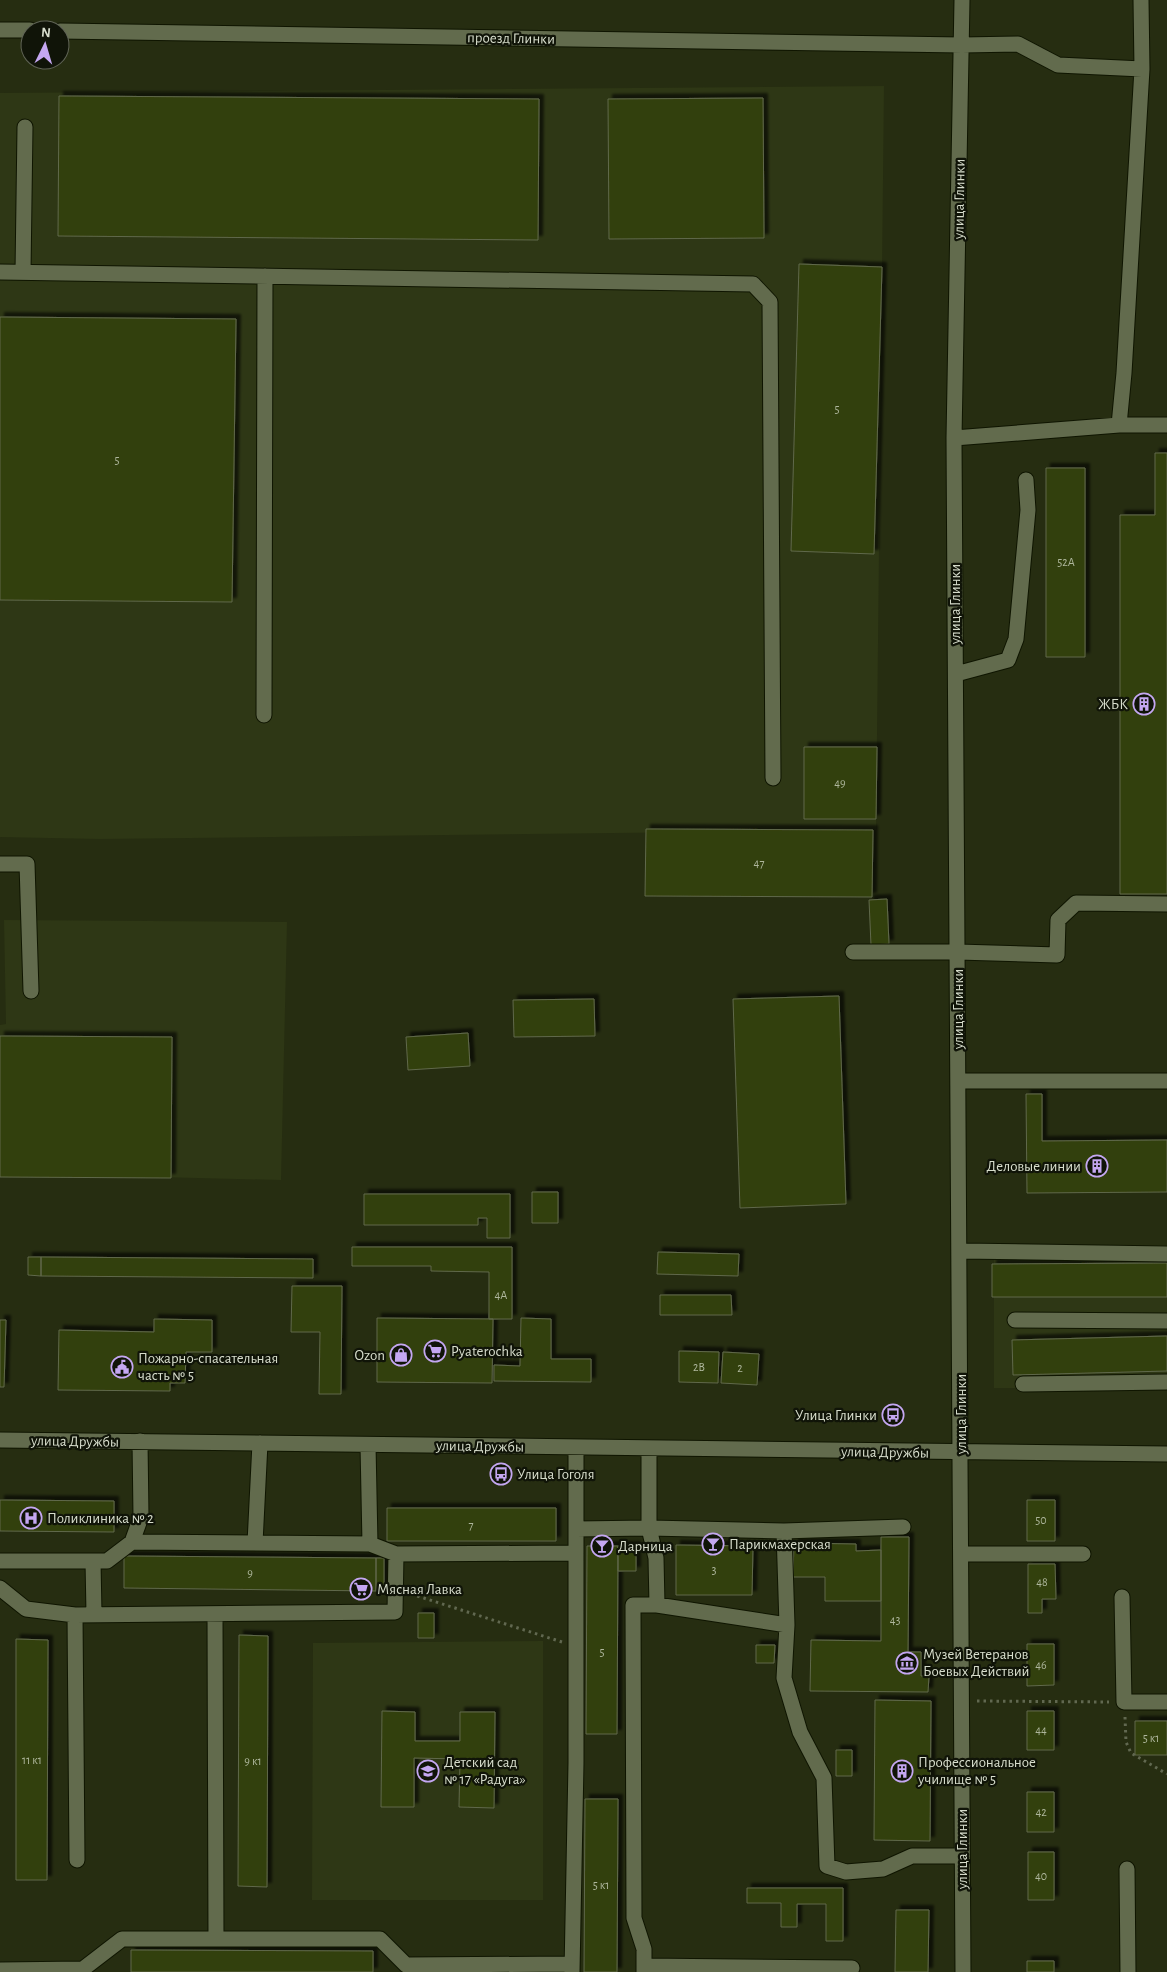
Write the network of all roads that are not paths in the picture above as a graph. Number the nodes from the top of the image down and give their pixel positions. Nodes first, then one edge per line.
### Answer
1 (962, 0) edge
2 (1141, 0) edge
3 (0, 30) edge
4 (20, 30) edge
5 (70, 31) edge
6 (962, 45) junction
7 (1142, 69) junction
8 (25, 127) dead end
9 (0, 272) edge
10 (23, 272) junction
11 (265, 276) junction
12 (1119, 425) junction
13 (1167, 425) edge
14 (954, 438) junction
15 (1026, 480) dead end
16 (956, 674) junction
17 (264, 715) dead end
18 (773, 778) dead end
19 (0, 864) edge
20 (1167, 904) edge
21 (853, 952) dead end
22 (958, 952) junction
23 (31, 991) dead end
24 (959, 1081) junction
25 (1167, 1082) edge
26 (960, 1251) junction
27 (1167, 1254) edge
28 (1015, 1320) dead end
29 (1167, 1321) edge
30 (1167, 1382) edge
31 (1022, 1384) dead end
32 (0, 1440) edge
33 (140, 1442) junction
34 (260, 1443) junction
35 (368, 1445) junction
36 (576, 1448) junction
37 (649, 1449) junction
38 (960, 1453) junction
39 (1167, 1454) edge
40 (903, 1527) dead end
41 (649, 1528) junction
42 (576, 1529) junction
43 (784, 1531) junction
44 (132, 1542) junction
45 (255, 1544) junction
46 (370, 1544) junction
47 (576, 1553) junction
48 (396, 1554) junction
49 (961, 1554) junction
50 (1083, 1554) dead end
51 (0, 1561) edge
52 (93, 1561) junction
53 (0, 1588) edge
54 (1122, 1597) dead end
55 (657, 1605) junction
56 (94, 1614) junction
57 (215, 1614) junction
58 (75, 1615) junction
59 (787, 1625) junction
60 (1167, 1702) edge
61 (962, 1856) junction
62 (77, 1860) dead end
63 (1127, 1869) dead end
64 (216, 1939) junction
65 (572, 1968) edge
66 (852, 1968) dead end
67 (644, 1969) edge
68 (0, 1970) edge
69 (963, 1972) edge
70 (1128, 1972) edge

1 - 6 street, улица Глинки
2 - 7 street
3 - 4 street
5 - 6 street, проезд Глинки
6 - 7 street, проезд Глинки
6 - 14 street, улица Глинки
7 - 12 street
8 - 10 street
9 - 10 street
10 - 11 street
11 - 17 street
11 - 18 street
12 - 13 street
12 - 14 street
14 - 16 street, улица Глинки
15 - 16 street
16 - 22 street, улица Глинки
19 - 23 street
20 - 22 street
21 - 22 street
22 - 24 street, улица Глинки
24 - 25 street
24 - 26 street, улица Глинки
26 - 27 street
26 - 38 street, улица Глинки
28 - 29 street
30 - 31 street
32 - 33 street, улица Дружбы
33 - 34 street, улица Дружбы
33 - 44 street
34 - 35 street, улица Дружбы
34 - 45 street
35 - 36 street, улица Дружбы
35 - 46 street
36 - 37 street, улица Дружбы
36 - 42 street
37 - 38 street, улица Дружбы
37 - 41 street
38 - 39 street, улица Дружбы
38 - 49 street, улица Глинки
40 - 43 street
41 - 42 street
41 - 43 street
41 - 55 street
42 - 47 street
43 - 59 street
44 - 45 street
44 - 52 street
45 - 46 street
46 - 48 street
47 - 48 street
47 - 65 street
48 - 57 street
49 - 50 street
49 - 61 street, улица Глинки
51 - 52 street
52 - 56 street
53 - 58 street
54 - 60 street
55 - 59 street
55 - 67 street
56 - 57 street
56 - 58 street
57 - 64 street
58 - 62 street
59 - 61 street
61 - 69 street, улица Глинки
63 - 70 street
64 - 65 street
64 - 68 street
66 - 67 street

